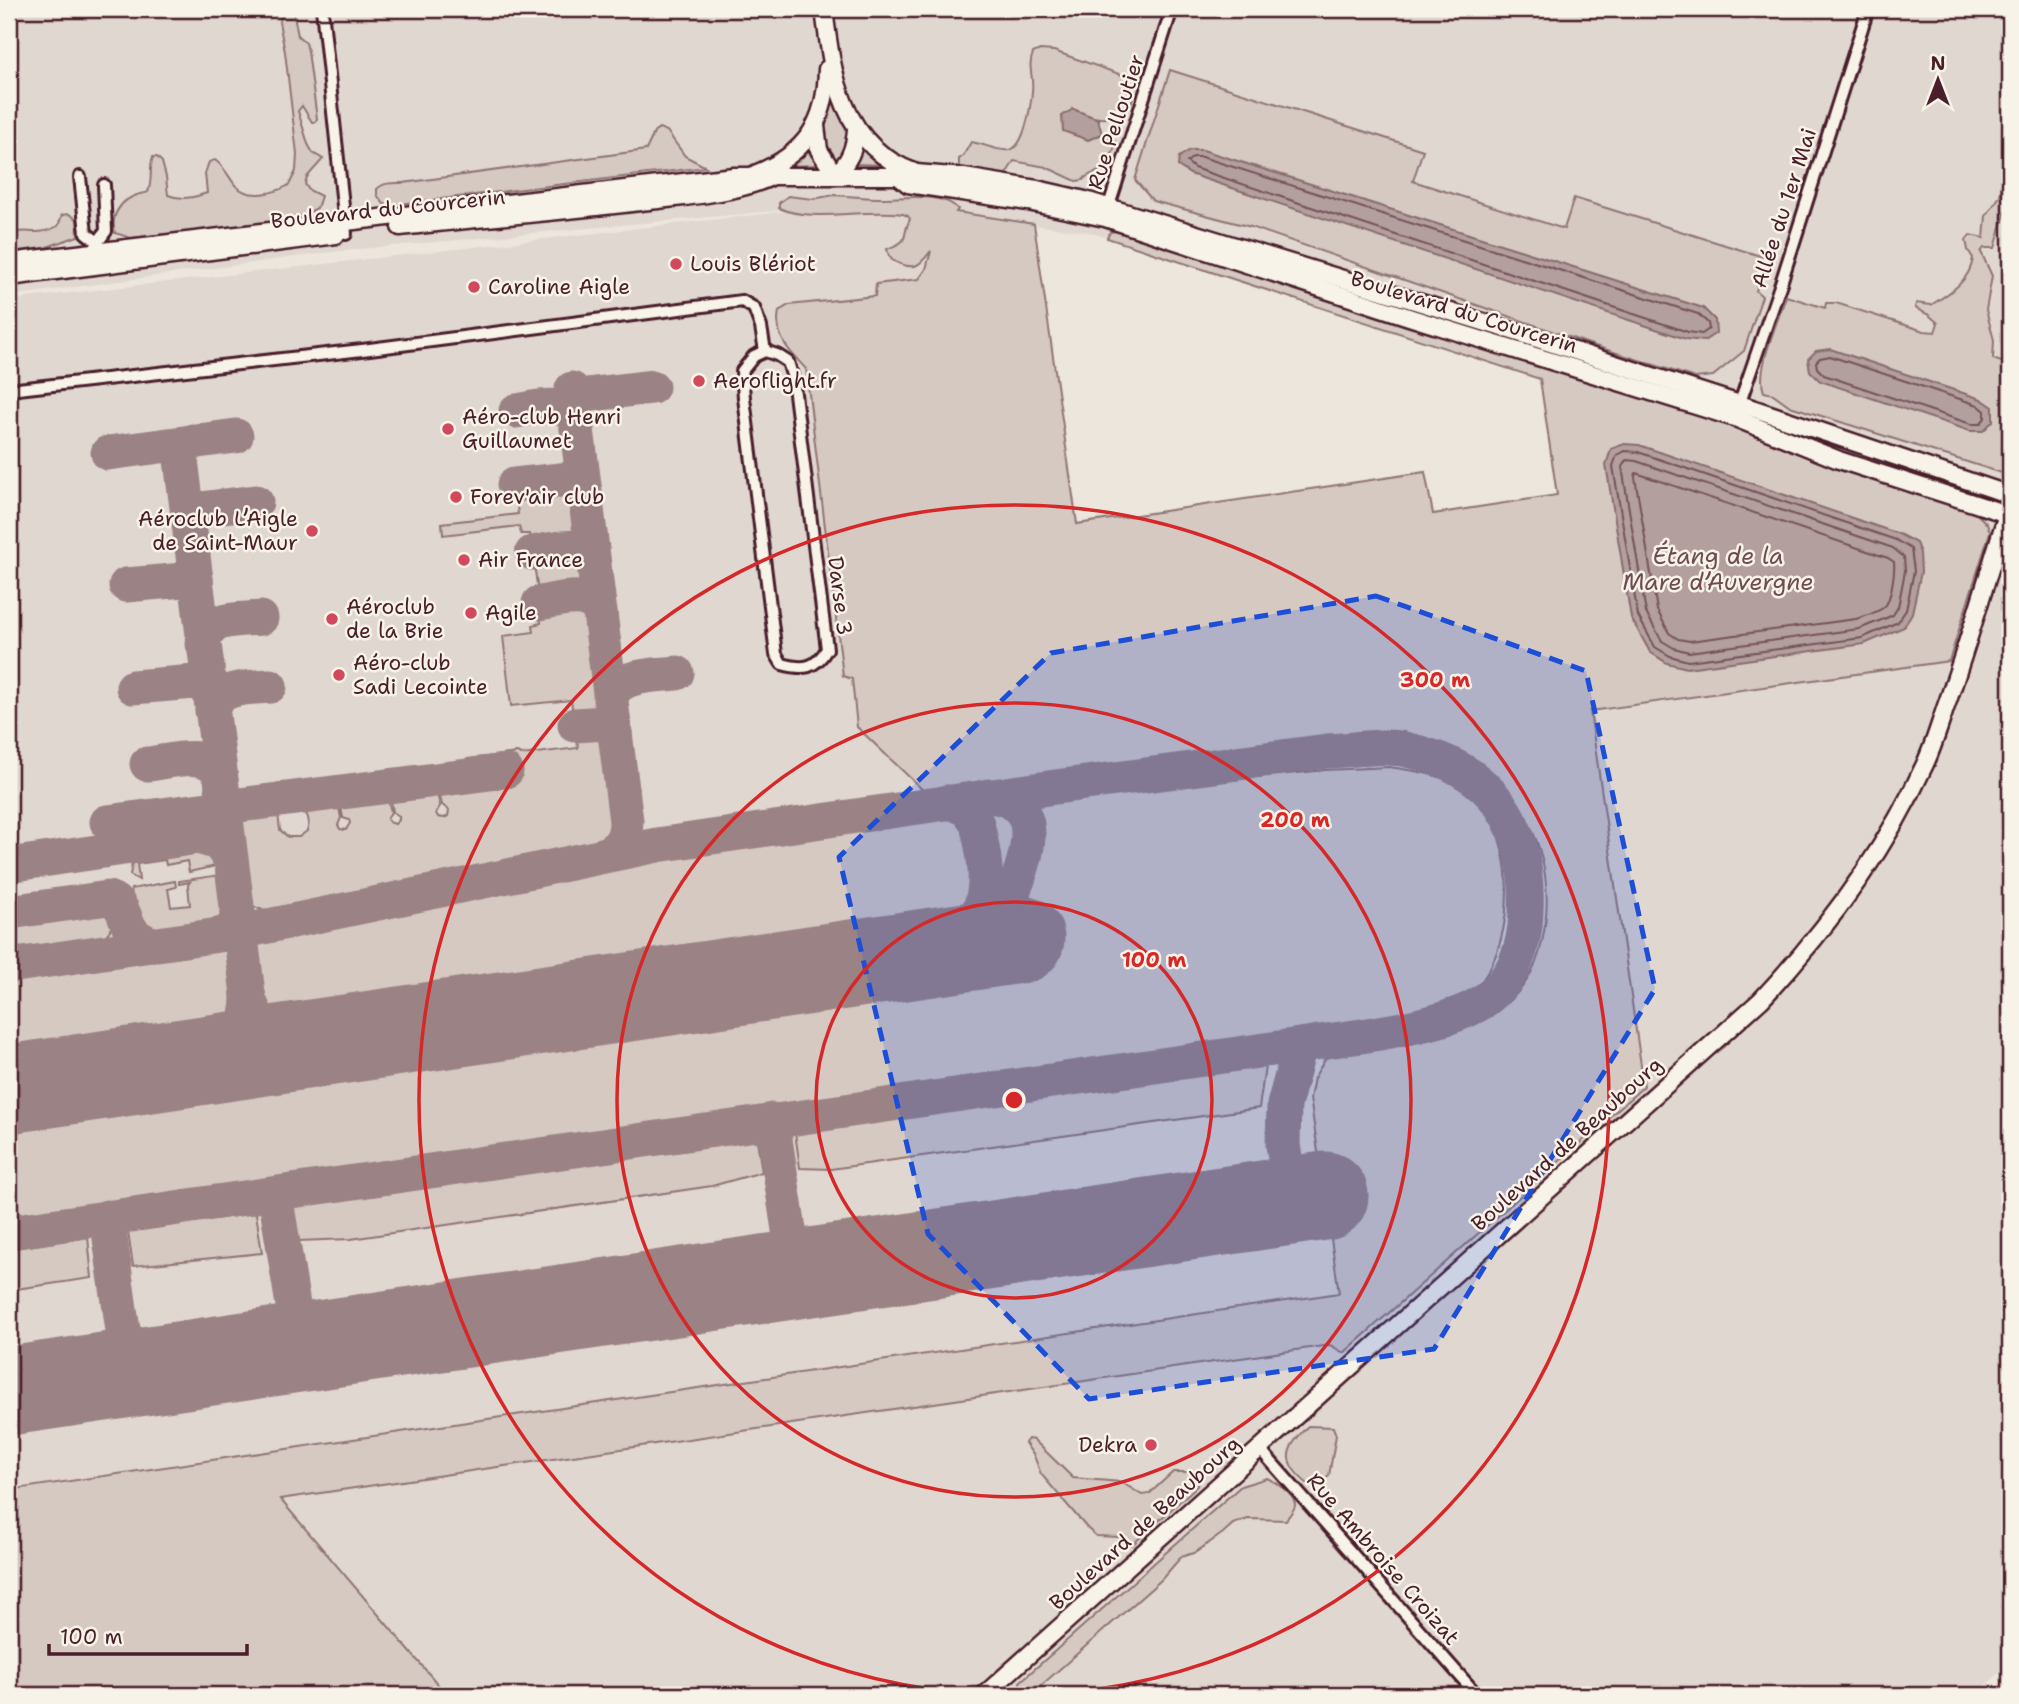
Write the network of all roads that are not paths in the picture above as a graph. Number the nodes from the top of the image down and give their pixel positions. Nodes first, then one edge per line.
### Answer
1 (321, 9) edge
2 (824, 9) edge
3 (1172, 9) edge
4 (1868, 9) edge
5 (830, 55) junction
6 (816, 126) junction
7 (856, 129) junction
8 (916, 173) junction
9 (835, 175) junction
10 (763, 176) junction
11 (898, 176) junction
12 (80, 177) dead end
13 (104, 185) dead end
14 (1107, 213) junction
15 (345, 228) junction
16 (97, 253) junction
17 (9, 262) edge
18 (9, 277) edge
19 (765, 351) junction
20 (9, 390) edge
21 (1737, 411) junction
22 (2010, 495) edge
23 (2009, 511) edge
24 (1259, 1448) junction
25 (984, 1695) edge
26 (1477, 1695) edge

1 - 15 street
2 - 5 main road
3 - 14 street, Rue Pelloutier
4 - 21 street, Allée du 1er Mai
5 - 6 main road
5 - 7 main road
6 - 9 main road
6 - 10 main road
7 - 8 main road
7 - 9 main road
8 - 11 main road, Boulevard du Courcerin
8 - 14 main road, Boulevard du Courcerin
9 - 10 main road, Boulevard du Courcerin
9 - 11 main road, Boulevard du Courcerin
10 - 15 main road, Boulevard du Courcerin
11 - 14 main road, Boulevard du Courcerin
12 - 16 street
13 - 16 street
14 - 21 main road, Boulevard du Courcerin
15 - 16 main road, Boulevard du Courcerin
16 - 17 main road, Boulevard du Courcerin
16 - 18 main road, Boulevard du Courcerin
19 - 19 street, Darse 3
19 - 20 street
21 - 22 main road, Boulevard du Courcerin
21 - 23 main road, Boulevard du Courcerin
23 - 24 main road, Boulevard de Beaubourg
24 - 25 main road, Boulevard de Beaubourg
24 - 26 street, Rue Ambroise Croizat

